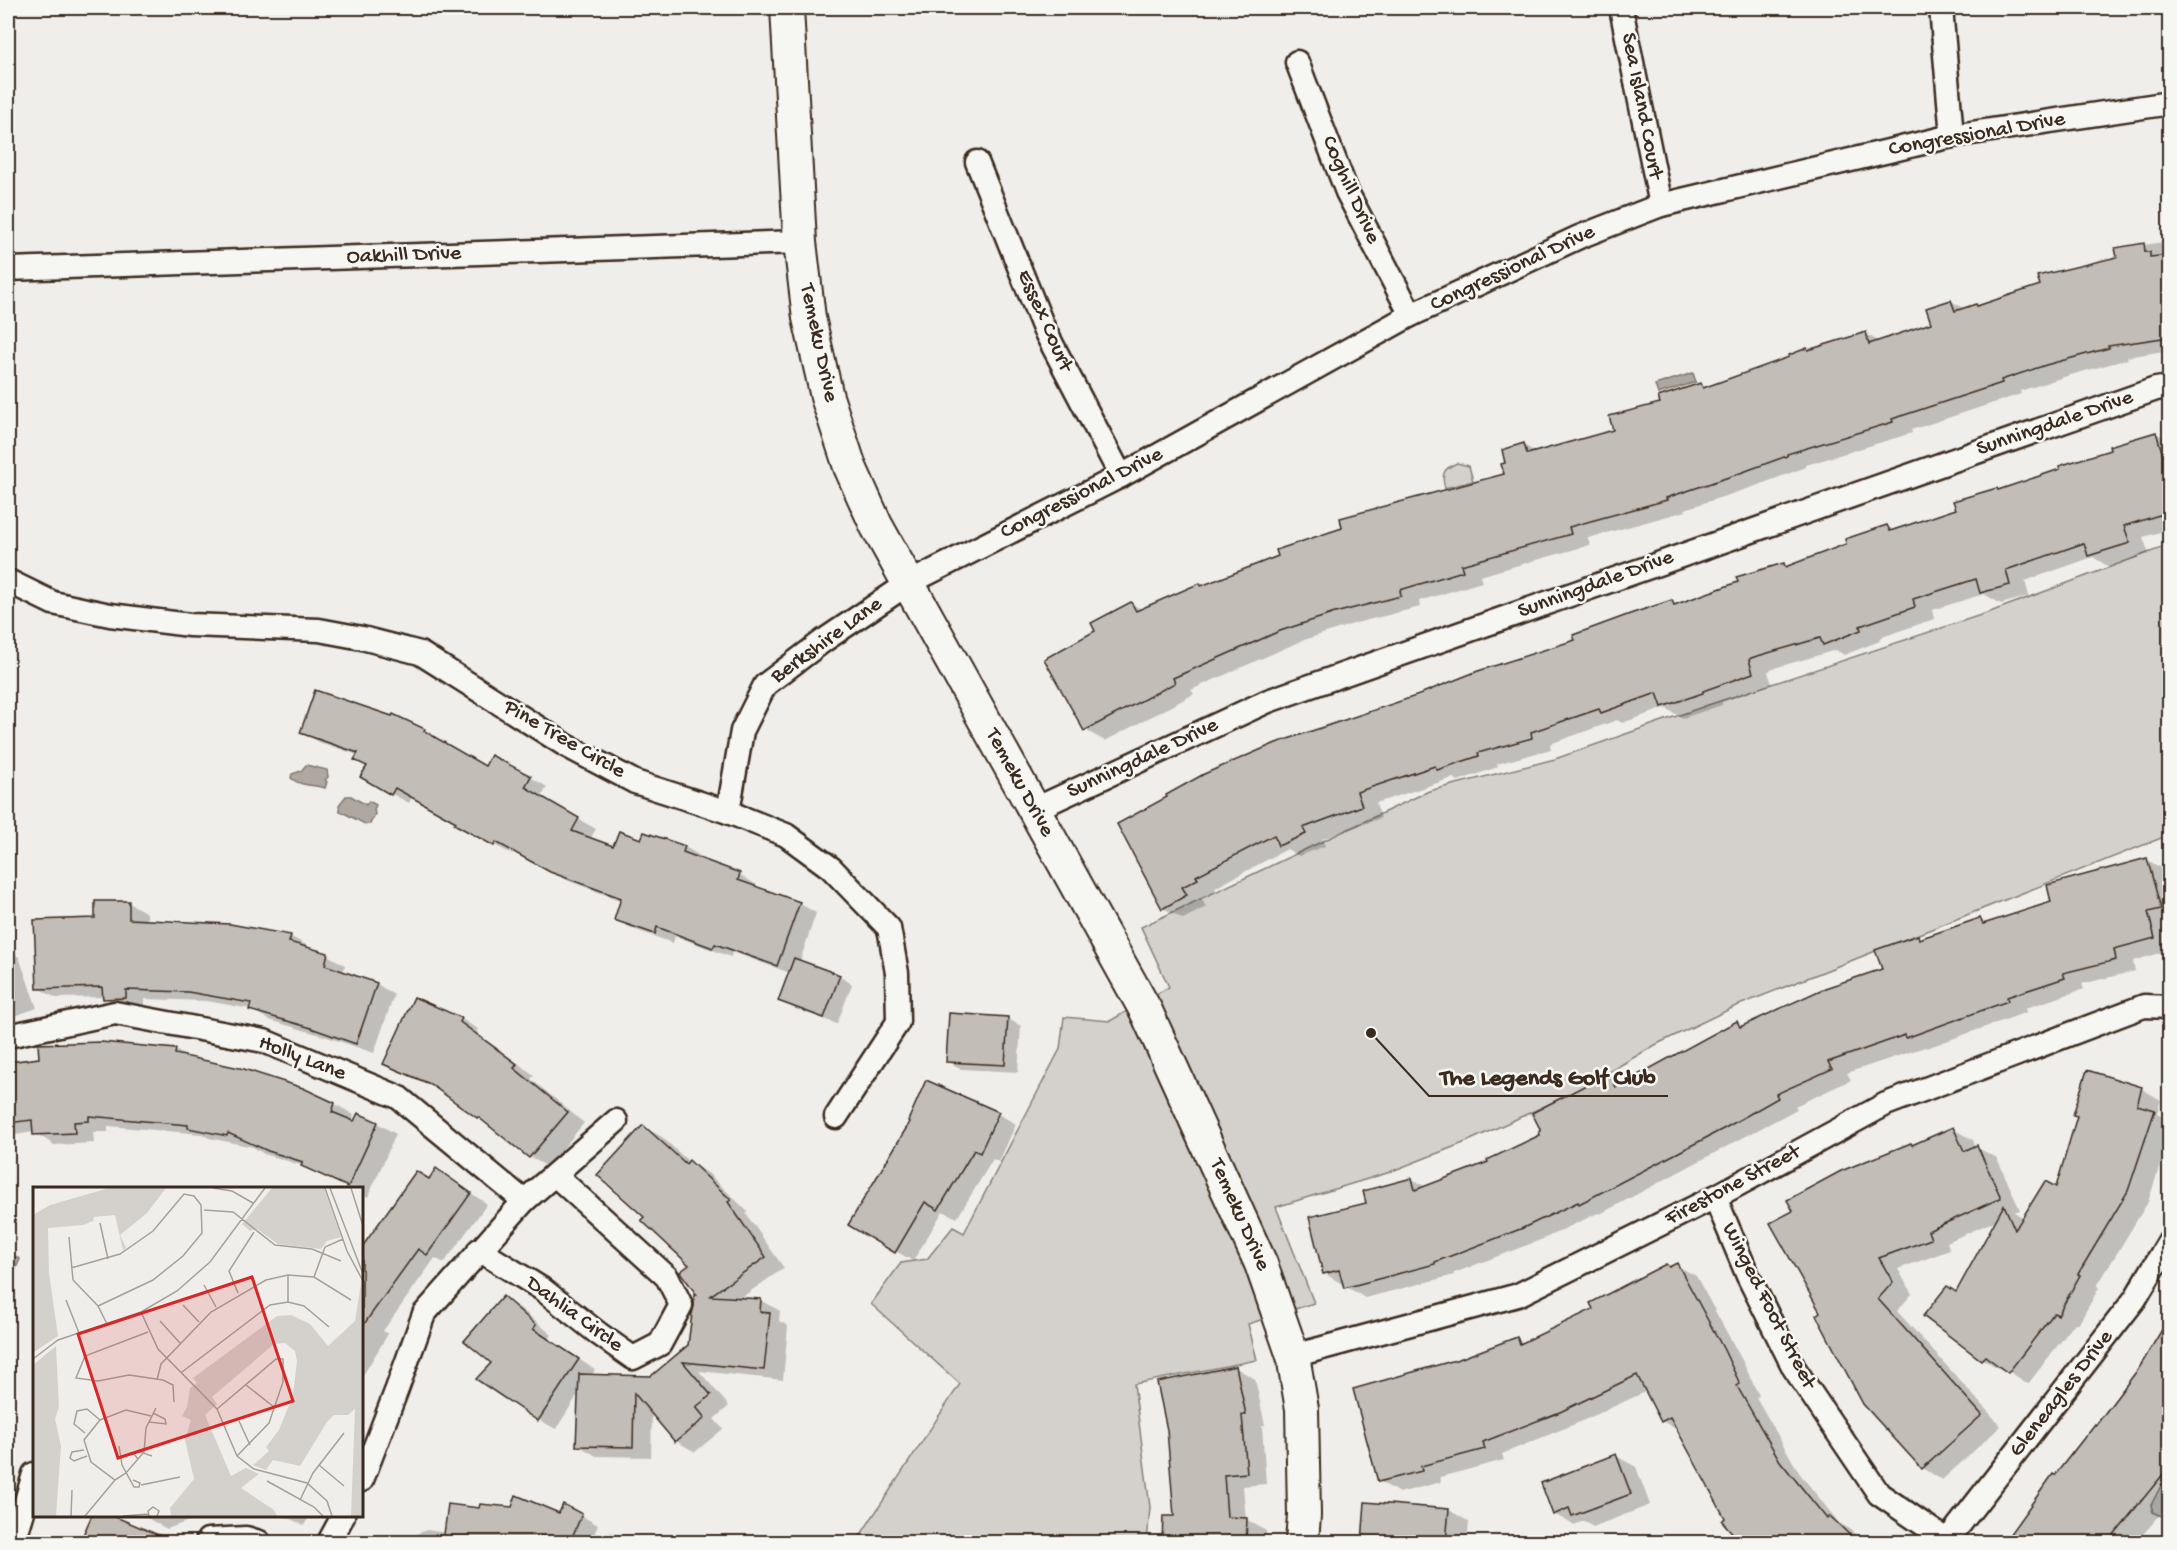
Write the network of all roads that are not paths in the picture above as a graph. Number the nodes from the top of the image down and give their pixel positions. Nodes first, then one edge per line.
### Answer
1 (787, 8) edge
2 (1621, 8) edge
3 (1941, 8) edge
4 (1297, 62) dead end
5 (2169, 104) edge
6 (1952, 136) junction
7 (977, 162) dead end
8 (1661, 205) junction
9 (800, 242) junction
10 (8, 269) edge
11 (1411, 315) junction
12 (2169, 387) edge
13 (1121, 476) junction
14 (8, 581) edge
15 (909, 583) junction
16 (1034, 810) junction
17 (728, 812) junction
18 (2169, 1007) edge
19 (8, 1036) edge
20 (836, 1117) dead end
21 (616, 1121) dead end
22 (555, 1175) junction
23 (1714, 1197) junction
24 (524, 1201) junction
25 (2169, 1240) edge
26 (479, 1250) junction
27 (1293, 1356) junction
28 (33, 1477) edge
29 (363, 1477) edge
30 (342, 1517) edge
31 (14, 1542) edge
32 (207, 1542) edge
33 (259, 1542) edge
34 (329, 1542) edge
35 (1302, 1542) edge
36 (1947, 1542) edge

1 - 9 street, Temeku Drive
2 - 8 street, Sea Island Court
3 - 6 street
4 - 11 street, Coghill Drive
5 - 6 street, Congressional Drive
6 - 8 street, Congressional Drive
7 - 13 street, Essex Court
8 - 11 street, Congressional Drive
9 - 10 street, Oakhill Drive
9 - 15 street, Temeku Drive
11 - 13 street, Congressional Drive
12 - 16 street, Sunningdale Drive
13 - 15 street, Congressional Drive
14 - 17 street, Pine Tree Circle
15 - 16 street, Temeku Drive
15 - 17 street, Berkshire Lane
16 - 27 street, Temeku Drive
17 - 20 street, Pine Tree Circle
18 - 23 street, Firestone Street
19 - 24 street, Holly Lane
21 - 22 street
22 - 24 street
22 - 26 street, Dahlia Circle
23 - 27 street, Firestone Street
23 - 36 street, Winged Foot Street
24 - 26 street
25 - 36 street, Gleneagles Drive
26 - 29 street
27 - 35 street, Temeku Drive
28 - 31 street
30 - 34 street
32 - 33 street

